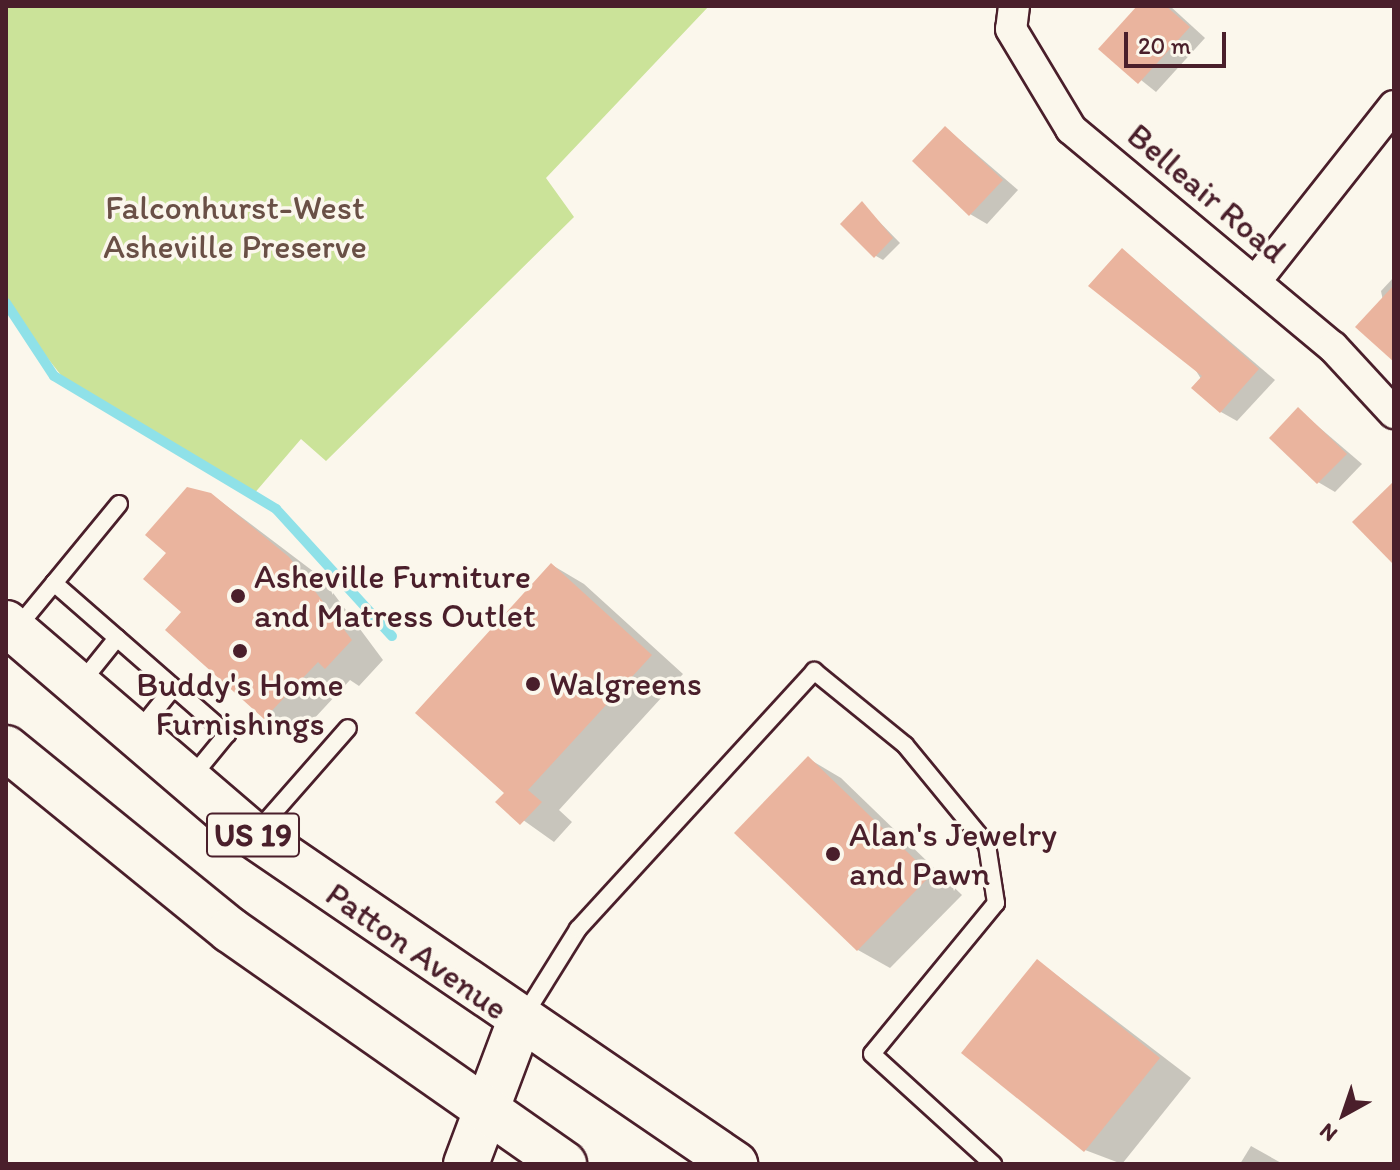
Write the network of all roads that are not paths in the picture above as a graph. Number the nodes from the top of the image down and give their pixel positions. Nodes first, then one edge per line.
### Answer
1 (1014, 6) edge
2 (1394, 106) edge
3 (1255, 282) junction
4 (1394, 413) edge
5 (119, 504) dead end
6 (54, 583) junction
7 (10, 627) edge
8 (117, 638) junction
9 (79, 686) junction
10 (173, 688) junction
11 (348, 728) dead end
12 (136, 734) junction
13 (6, 748) edge
14 (189, 781) junction
15 (253, 835) junction
16 (519, 1023) junction
17 (483, 1112) junction
18 (466, 1164) edge
19 (564, 1164) edge
20 (735, 1164) edge
21 (993, 1164) edge

1 - 3 street, Belleair Road
2 - 3 street
3 - 4 street, Belleair Road
5 - 6 lane
6 - 7 lane
6 - 8 lane
7 - 9 main road, Patton Avenue / US 19
8 - 9 lane
8 - 10 lane
9 - 12 main road, Patton Avenue / US 19
10 - 12 lane
10 - 14 lane
11 - 15 lane
12 - 14 main road, Patton Avenue / US 19
13 - 17 main road, US 19
14 - 15 main road, Patton Avenue / US 19
15 - 16 main road, Patton Avenue / US 19
16 - 17 main road
16 - 20 main road, Patton Avenue / US 19
16 - 21 lane
17 - 18 main road
17 - 19 main road, US 19

